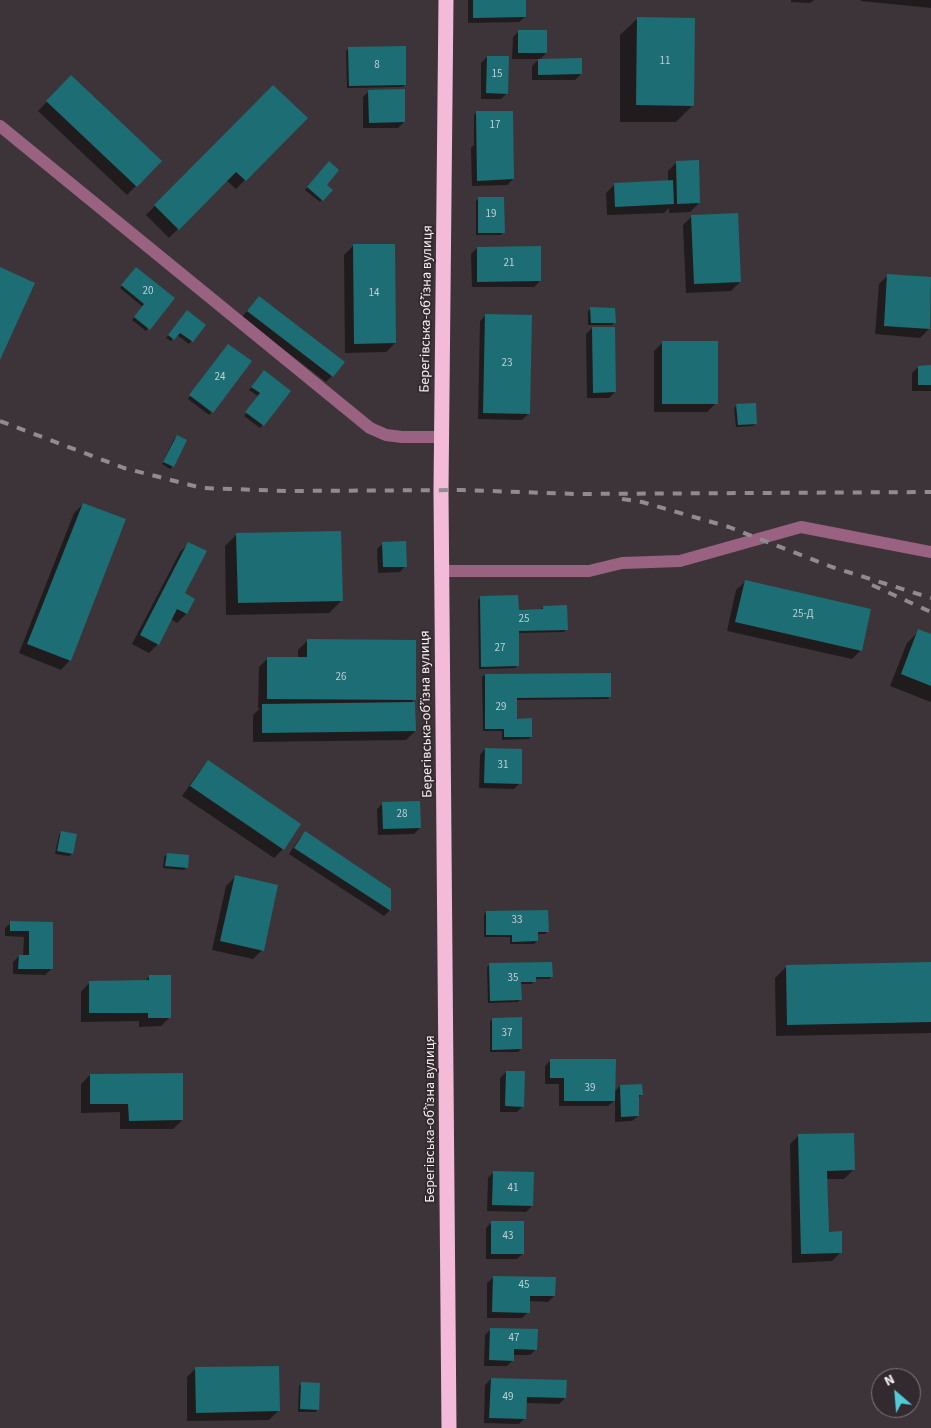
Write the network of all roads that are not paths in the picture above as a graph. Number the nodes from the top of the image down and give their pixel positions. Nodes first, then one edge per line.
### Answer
1 (446, 0) edge
2 (0, 126) edge
3 (442, 437) junction
4 (931, 552) edge
5 (442, 571) junction
6 (449, 1428) edge

1 - 3 highway, Берегівська-обʼїзна вулиця
2 - 3 lane
3 - 5 highway, Берегівська-обʼїзна вулиця
4 - 5 lane
5 - 6 highway, Берегівська-обʼїзна вулиця

